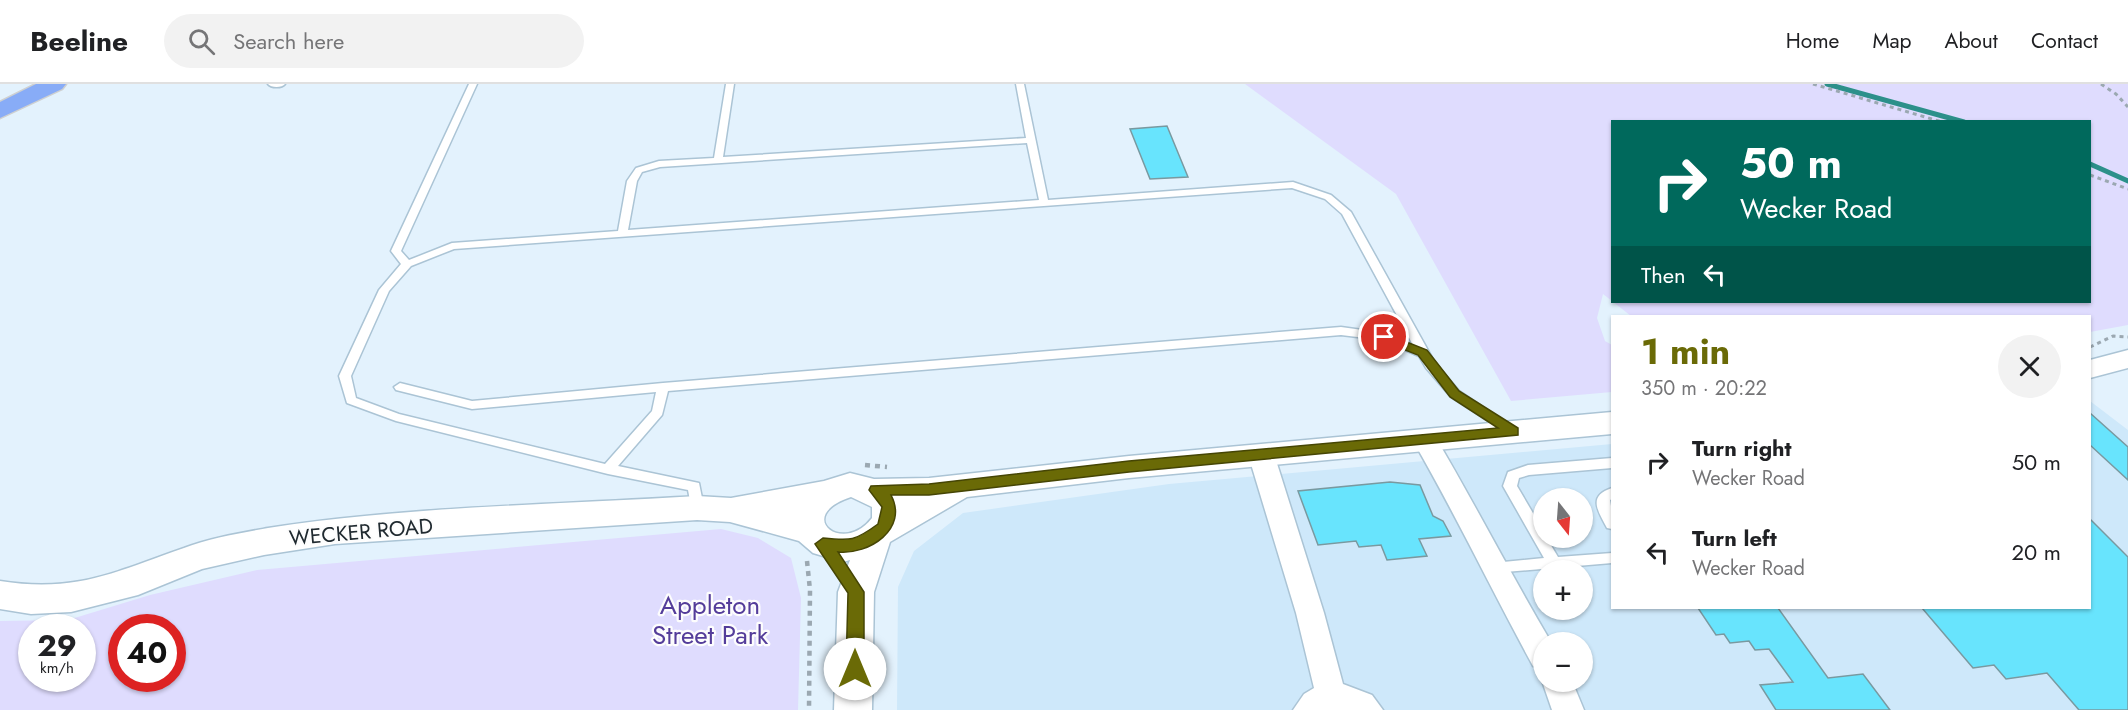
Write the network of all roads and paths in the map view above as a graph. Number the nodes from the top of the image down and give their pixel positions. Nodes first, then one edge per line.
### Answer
1 (10, 84) edge
2 (54, 84) edge
3 (272, 84) edge
4 (281, 84) edge
5 (473, 84) edge
6 (730, 84) edge
7 (1020, 84) edge
8 (1814, 84) edge
9 (2101, 84) edge
10 (0, 89) edge
11 (2128, 107) edge
12 (0, 111) edge
13 (1935, 120) edge
14 (1030, 140) junction
15 (718, 160) junction
16 (2091, 175) edge
17 (2128, 189) edge
18 (1044, 202) junction
19 (623, 232) junction
20 (407, 264) junction
21 (2128, 335) edge
22 (2091, 347) edge
23 (2125, 347) edge
24 (1423, 352) junction
25 (2091, 368) edge
26 (400, 387) dead end
27 (663, 387) junction
28 (1611, 423) edge
29 (1513, 432) junction
30 (1424, 439) junction
31 (1260, 454) junction
32 (1611, 463) edge
33 (608, 469) junction
34 (965, 486) junction
35 (876, 490) junction
36 (823, 493) junction
37 (1611, 493) edge
38 (697, 508) junction
39 (730, 510) junction
40 (1611, 522) edge
41 (879, 533) junction
42 (815, 537) junction
43 (1611, 558) edge
44 (1552, 560) edge
45 (1573, 560) edge
46 (1533, 563) edge
47 (1493, 568) junction
48 (810, 590) dead end
49 (856, 592) junction
50 (0, 595) edge
51 (1533, 638) edge
52 (1561, 692) edge
53 (854, 699) edge
54 (1320, 703) edge
55 (809, 710) edge
56 (1367, 710) edge
57 (1568, 710) edge

1 - 10 highway
2 - 12 highway
3 - 4 lane
5 - 20 lane
6 - 15 lane
7 - 14 lane
8 - 13 path
9 - 11 path
14 - 15 lane
14 - 18 lane
15 - 19 lane
16 - 17 path
18 - 19 lane
18 - 24 lane
19 - 20 lane
20 - 33 lane
21 - 23 path
22 - 23 path
23 - 25 street
24 - 27 lane
24 - 29 lane
26 - 27 lane
27 - 33 lane
28 - 29 street, WECKER ROAD
29 - 30 street, WECKER ROAD
30 - 31 street, WECKER ROAD
30 - 47 street
31 - 34 street, WECKER ROAD
31 - 54 street
32 - 44 lane
33 - 38 lane
34 - 35 street, WECKER ROAD
34 - 41 street, WECKER ROAD
35 - 36 street, WECKER ROAD
35 - 41 street
36 - 39 street, WECKER ROAD
36 - 42 street
37 - 40 lane
38 - 39 street, WECKER ROAD
38 - 50 street, WECKER ROAD
39 - 42 street, WECKER ROAD
41 - 42 street, WECKER ROAD
41 - 49 street
42 - 49 street
43 - 45 lane
46 - 47 lane
47 - 51 street
48 - 55 path
49 - 53 street
52 - 57 street
54 - 56 street

